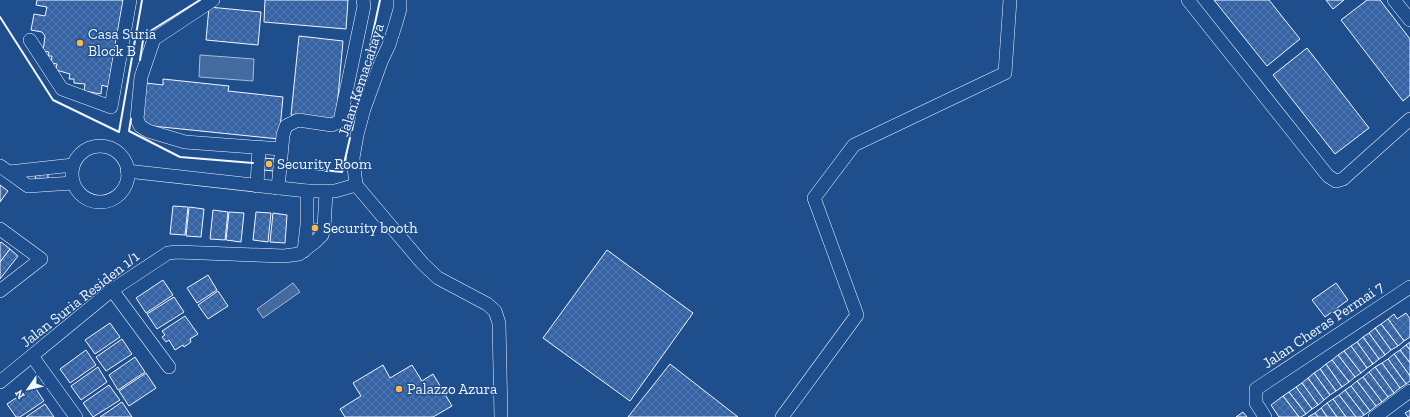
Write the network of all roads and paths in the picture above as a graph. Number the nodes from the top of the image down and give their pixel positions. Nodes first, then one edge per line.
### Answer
1 (130, 0) edge
2 (213, 0) edge
3 (363, 0) edge
4 (400, 0) edge
5 (1010, 0) edge
6 (1188, 0) edge
7 (1394, 0) edge
8 (1410, 20) edge
9 (30, 40) dead end
10 (1410, 119) edge
11 (259, 147) junction
12 (281, 149) junction
13 (73, 165) junction
14 (4, 169) edge
15 (127, 171) junction
16 (73, 183) junction
17 (356, 185) junction
18 (257, 186) junction
19 (278, 188) junction
20 (307, 191) junction
21 (326, 192) junction
22 (0, 229) edge
23 (304, 251) junction
24 (1409, 288) edge
25 (112, 290) junction
26 (0, 291) edge
27 (32, 356) junction
28 (169, 367) dead end
29 (0, 382) edge
30 (1410, 391) edge
31 (76, 417) edge
32 (501, 417) edge
33 (782, 417) edge
34 (1265, 417) edge
35 (1375, 417) edge

1 - 9 street
2 - 11 street
3 - 12 street
4 - 17 street, Jalan Kemacahaya
5 - 33 street
6 - 10 street
7 - 8 street
11 - 12 street
11 - 18 street
12 - 19 street
13 - 14 street
13 - 15 street
13 - 16 street
14 - 16 street
15 - 16 street
15 - 18 street
17 - 21 street
17 - 32 street
18 - 19 street
19 - 20 street
20 - 21 street
20 - 23 street
21 - 23 street, Jalan Suria Residen 1/1
22 - 26 street
23 - 25 street, Jalan Suria Residen 1/1
24 - 34 street, Jalan Cheras Permai 7
25 - 27 street, Jalan Suria Residen 1/1
25 - 28 street
27 - 29 street, Jalan Suria Residen 1/1
27 - 31 street
30 - 35 street

